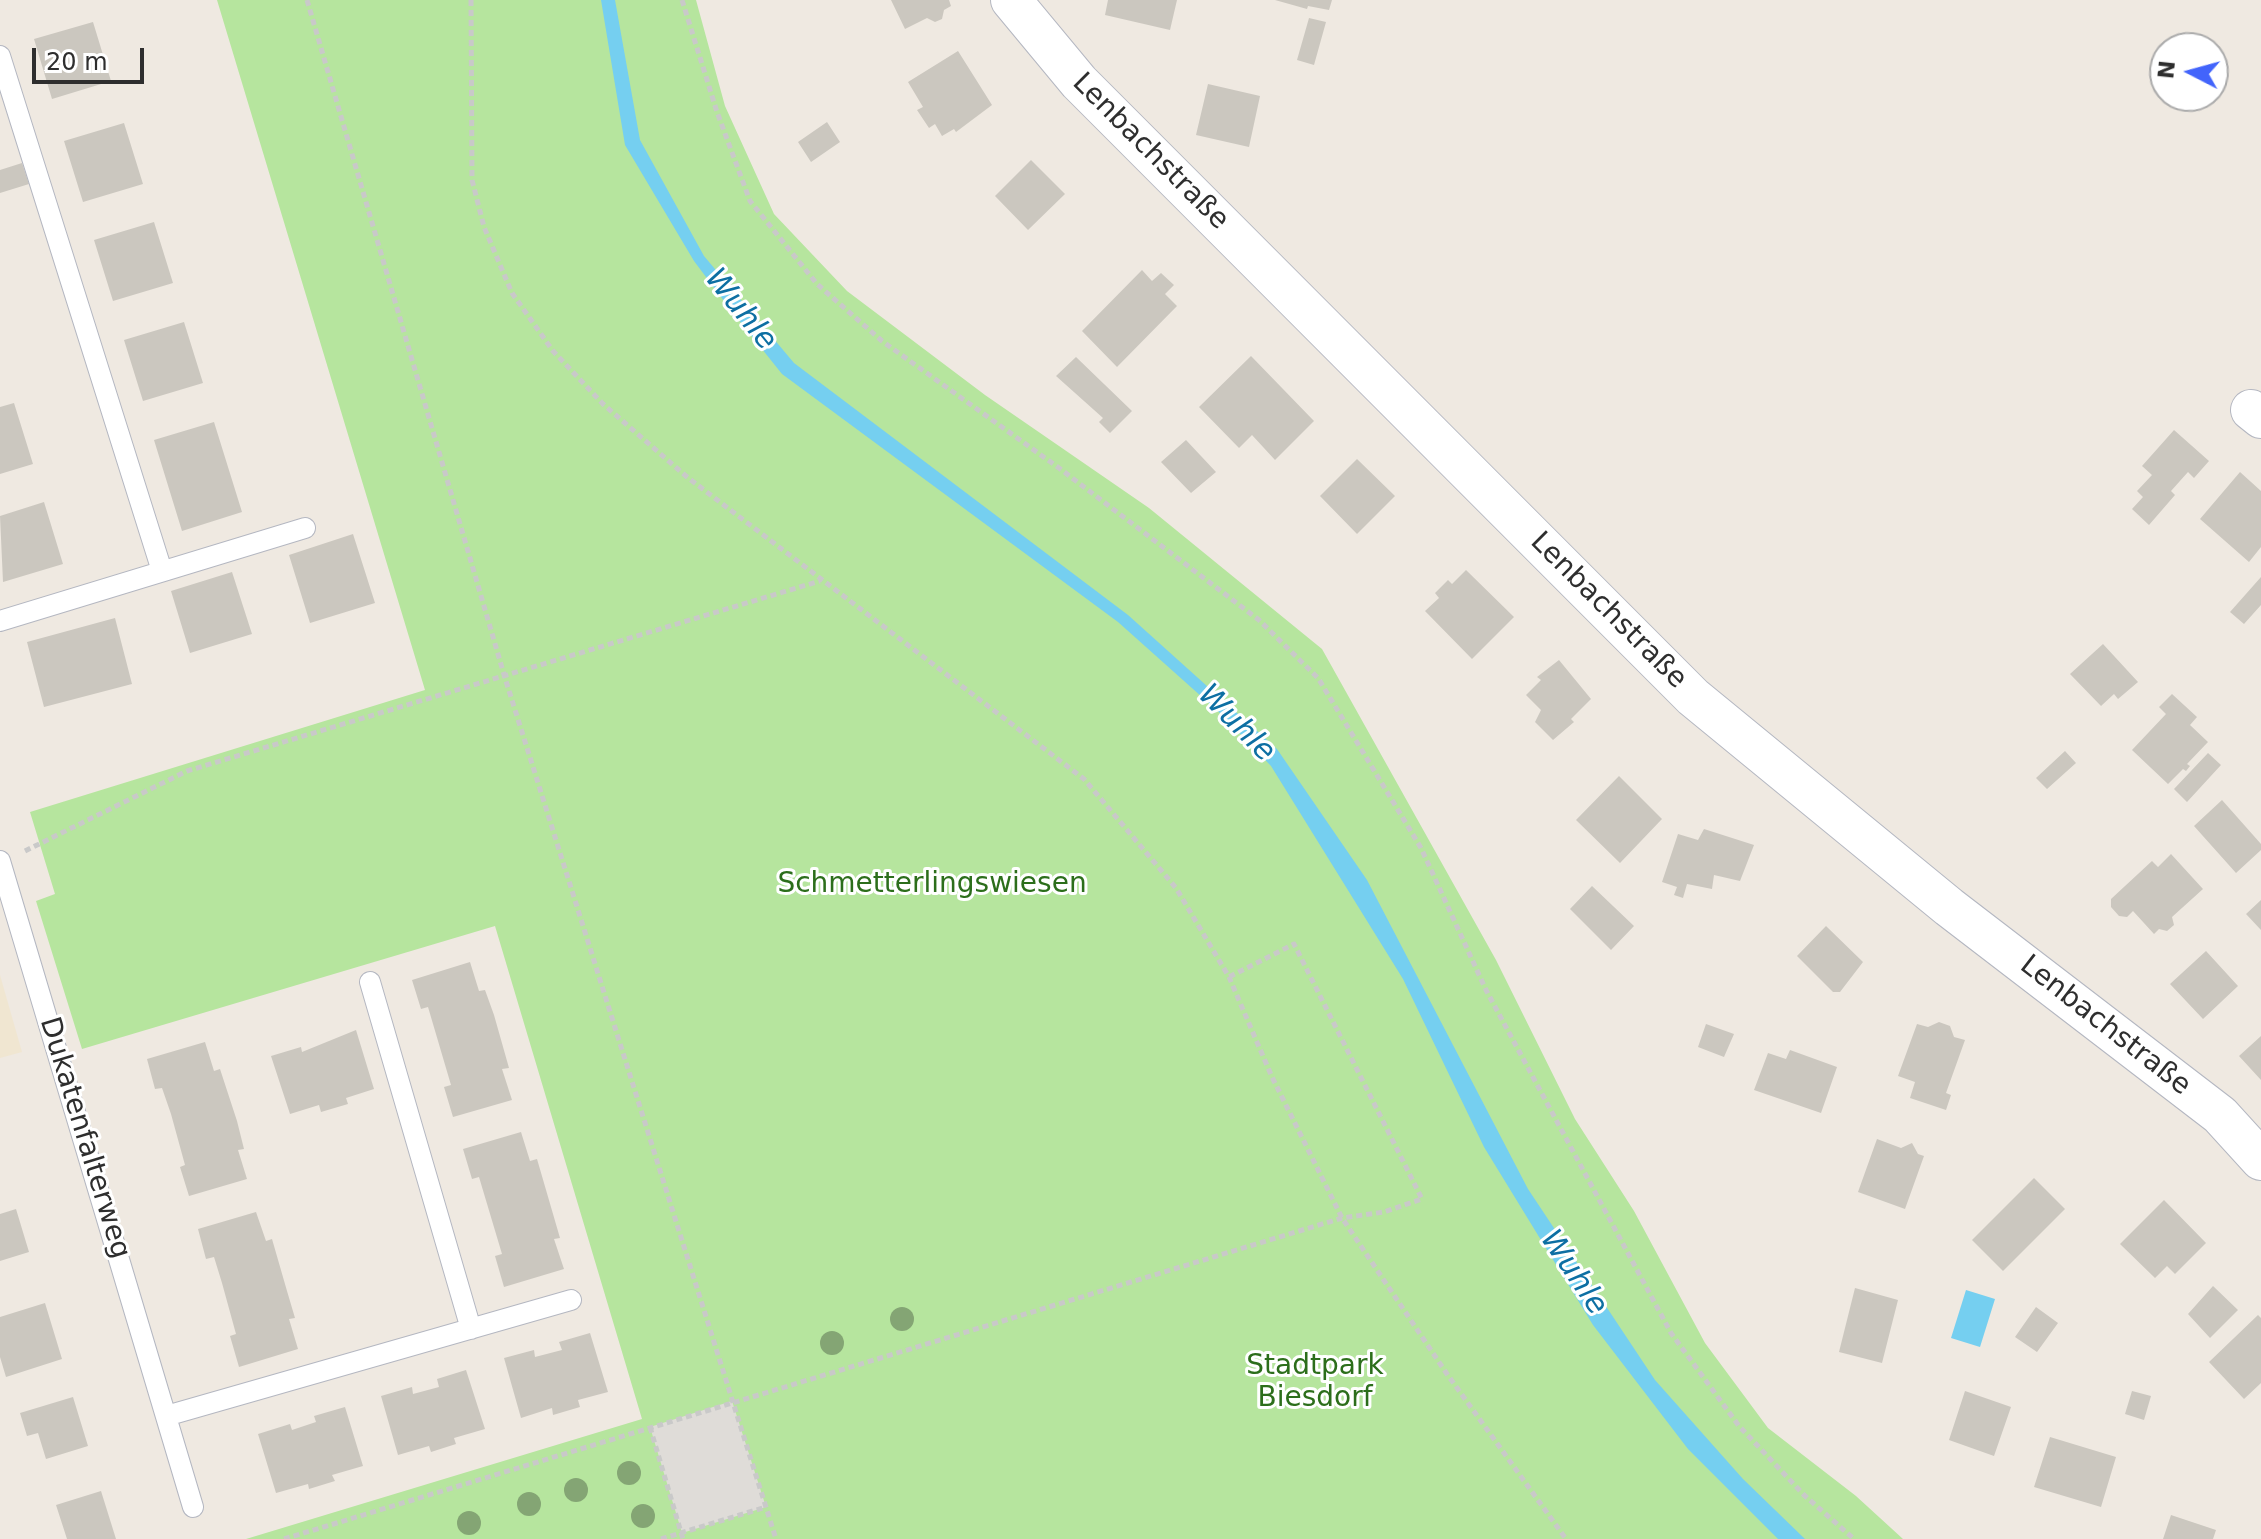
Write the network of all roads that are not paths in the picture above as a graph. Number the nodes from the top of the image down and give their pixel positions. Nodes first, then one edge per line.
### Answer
1 (1011, 0) edge
2 (0, 56) edge
3 (305, 528) dead end
4 (162, 571) junction
5 (0, 621) edge
6 (6, 858) edge
7 (370, 982) dead end
8 (2261, 1160) edge
9 (571, 1300) dead end
10 (471, 1329) junction
11 (166, 1416) junction
12 (193, 1507) dead end

1 - 8 street, Lenbachstraße
2 - 4 lane
3 - 4 lane
4 - 5 lane
6 - 11 lane, Dukatenfalterweg
7 - 10 lane
9 - 10 lane
10 - 11 lane
11 - 12 lane, Dukatenfalterweg

